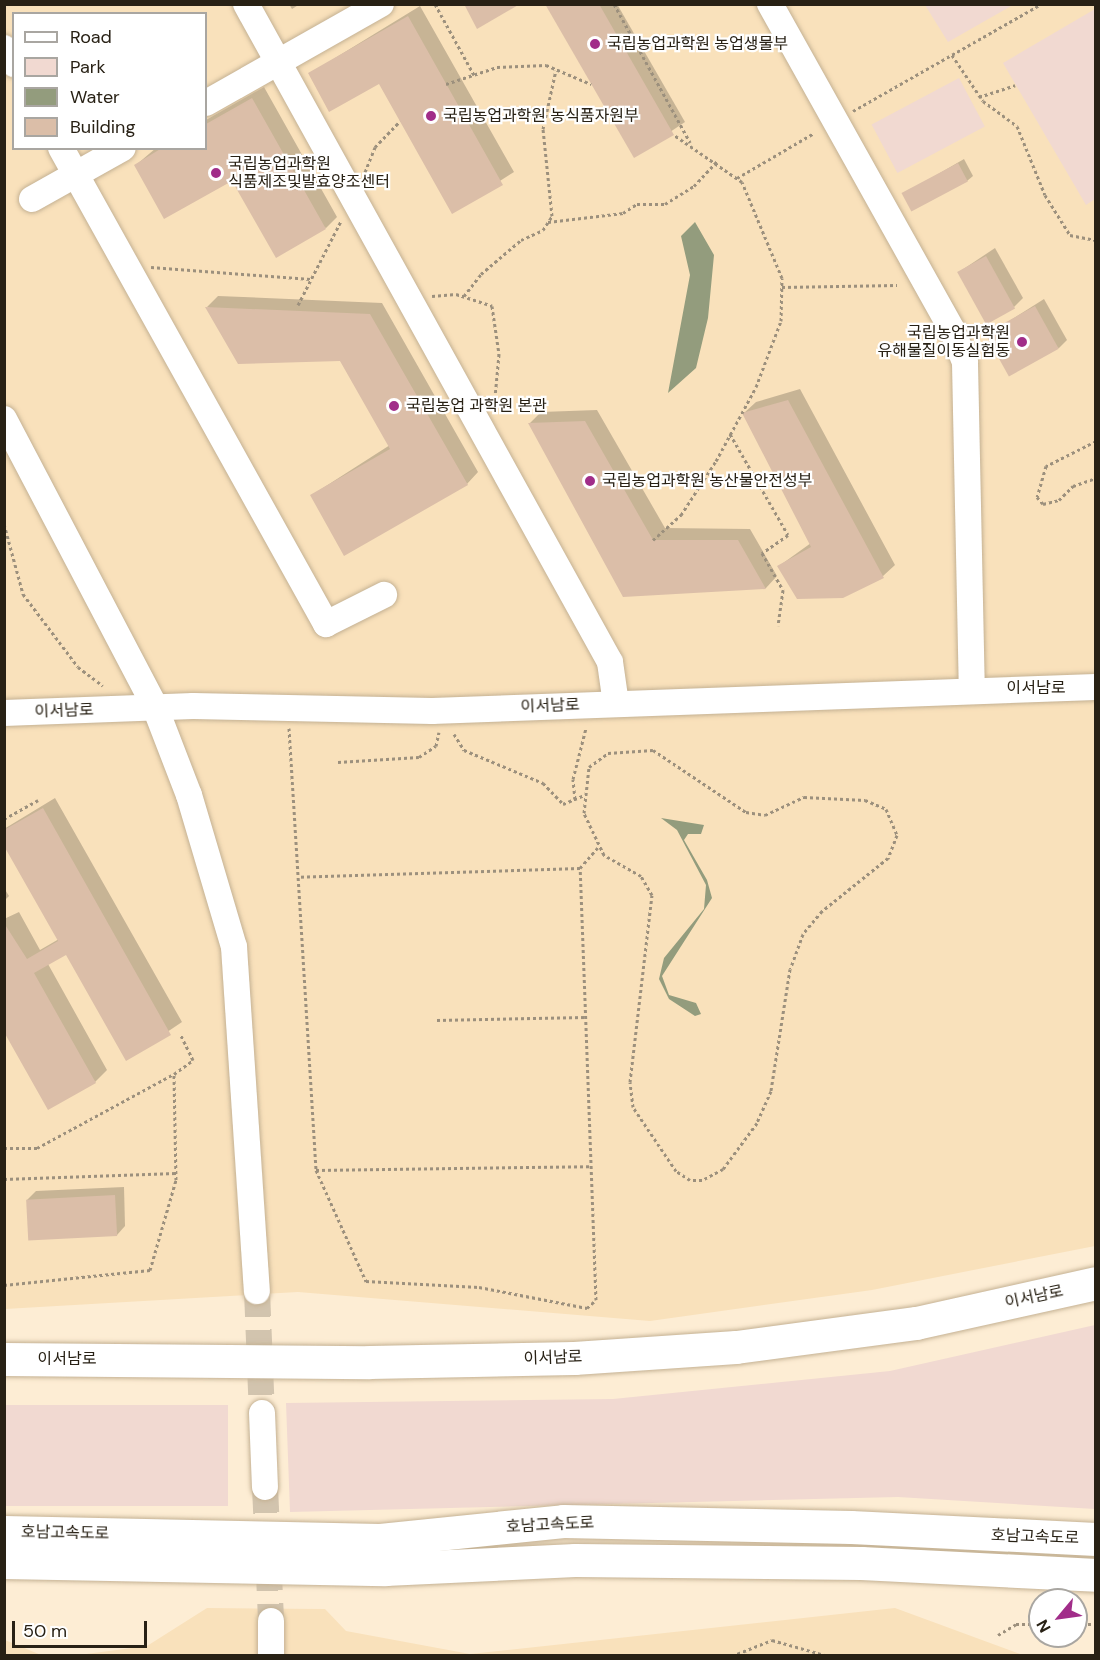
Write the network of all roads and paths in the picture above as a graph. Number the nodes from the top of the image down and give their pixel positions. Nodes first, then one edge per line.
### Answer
1 (246, 4) edge
2 (381, 4) edge
3 (435, 4) edge
4 (614, 4) edge
5 (770, 4) edge
6 (1041, 4) edge
7 (4, 48) edge
8 (952, 55) junction
9 (12, 61) edge
10 (278, 62) junction
11 (556, 69) junction
12 (474, 75) junction
13 (446, 84) dead end
14 (591, 84) dead end
15 (1015, 85) dead end
16 (979, 97) junction
17 (207, 102) edge
18 (849, 114) dead end
19 (400, 120) dead end
20 (814, 134) dead end
21 (674, 135) dead end
22 (690, 142) junction
23 (62, 150) edge
24 (120, 150) edge
25 (717, 161) junction
26 (76, 175) junction
27 (737, 178) junction
28 (353, 198) junction
29 (32, 199) dead end
30 (548, 222) junction
31 (1095, 240) edge
32 (126, 265) junction
33 (311, 279) junction
34 (897, 285) dead end
35 (782, 287) junction
36 (464, 296) junction
37 (409, 299) junction
38 (298, 305) dead end
39 (4, 419) edge
40 (730, 434) junction
41 (1095, 441) edge
42 (491, 447) junction
43 (1095, 478) edge
44 (4, 524) edge
45 (653, 540) dead end
46 (384, 595) dead end
47 (778, 626) dead end
48 (103, 686) dead end
49 (1095, 687) edge
50 (972, 688) junction
51 (616, 704) junction
52 (156, 707) junction
53 (288, 708) junction
54 (443, 710) junction
55 (4, 713) edge
56 (587, 724) dead end
57 (453, 734) dead end
58 (338, 762) dead end
59 (584, 795) junction
60 (575, 799) junction
61 (38, 800) dead end
62 (4, 819) edge
63 (599, 846) junction
64 (580, 868) junction
65 (298, 877) junction
66 (586, 1017) junction
67 (437, 1020) dead end
68 (181, 1035) dead end
69 (174, 1074) junction
70 (4, 1148) edge
71 (591, 1166) junction
72 (316, 1170) junction
73 (176, 1173) junction
74 (4, 1179) edge
75 (1095, 1283) edge
76 (4, 1285) edge
77 (257, 1291) tunnel mouth
78 (4, 1359) edge
79 (262, 1413) tunnel mouth
80 (265, 1487) tunnel mouth
81 (1095, 1522) edge
82 (4, 1532) edge
83 (1023, 1537) junction
84 (1095, 1539) edge
85 (4, 1562) edge
86 (1095, 1575) edge
87 (271, 1621) tunnel mouth
88 (1028, 1624) edge
89 (998, 1635) dead end
90 (271, 1656) edge
91 (732, 1656) edge
92 (828, 1656) edge

1 - 10 lane
2 - 10 lane
3 - 12 path
4 - 22 path
5 - 50 lane
6 - 8 path
7 - 9 lane
8 - 16 path
8 - 18 path
10 - 17 lane
10 - 28 lane
11 - 12 path
11 - 14 path
11 - 30 path
12 - 13 path
15 - 16 path
16 - 31 path
19 - 28 path
20 - 27 path
21 - 22 path
22 - 25 path
23 - 26 lane
24 - 26 lane
25 - 27 path
25 - 30 path
26 - 29 lane
26 - 32 lane
27 - 35 path
28 - 33 path
28 - 37 lane
30 - 36 path
32 - 33 path
32 - 46 lane
33 - 38 path
34 - 35 path
35 - 40 path
36 - 37 path
36 - 42 path
37 - 42 lane
39 - 52 lane
40 - 45 path
40 - 47 path
41 - 43 path
42 - 51 lane
44 - 48 path
49 - 50 lane, 이서남로
50 - 51 lane, 이서남로
51 - 54 lane, 이서남로
52 - 53 lane, 이서남로
52 - 55 lane, 이서남로
52 - 77 lane
53 - 54 lane, 이서남로
53 - 65 path
54 - 58 path
56 - 60 path
57 - 60 path
59 - 60 path
59 - 63 path
59 - 63 path
61 - 62 path
63 - 64 path
64 - 65 path
64 - 66 path
65 - 72 path
66 - 67 path
66 - 71 path
68 - 69 path
69 - 70 path
69 - 73 path
71 - 72 path
71 - 72 path
73 - 74 path
73 - 76 path
75 - 78 main road, 이서남로
79 - 80 lane
81 - 83 main road
82 - 83 main road, 호남고속도로
83 - 84 main road, 호남고속도로
85 - 86 main road, 호남고속도로
87 - 90 lane
88 - 89 path
91 - 92 path

